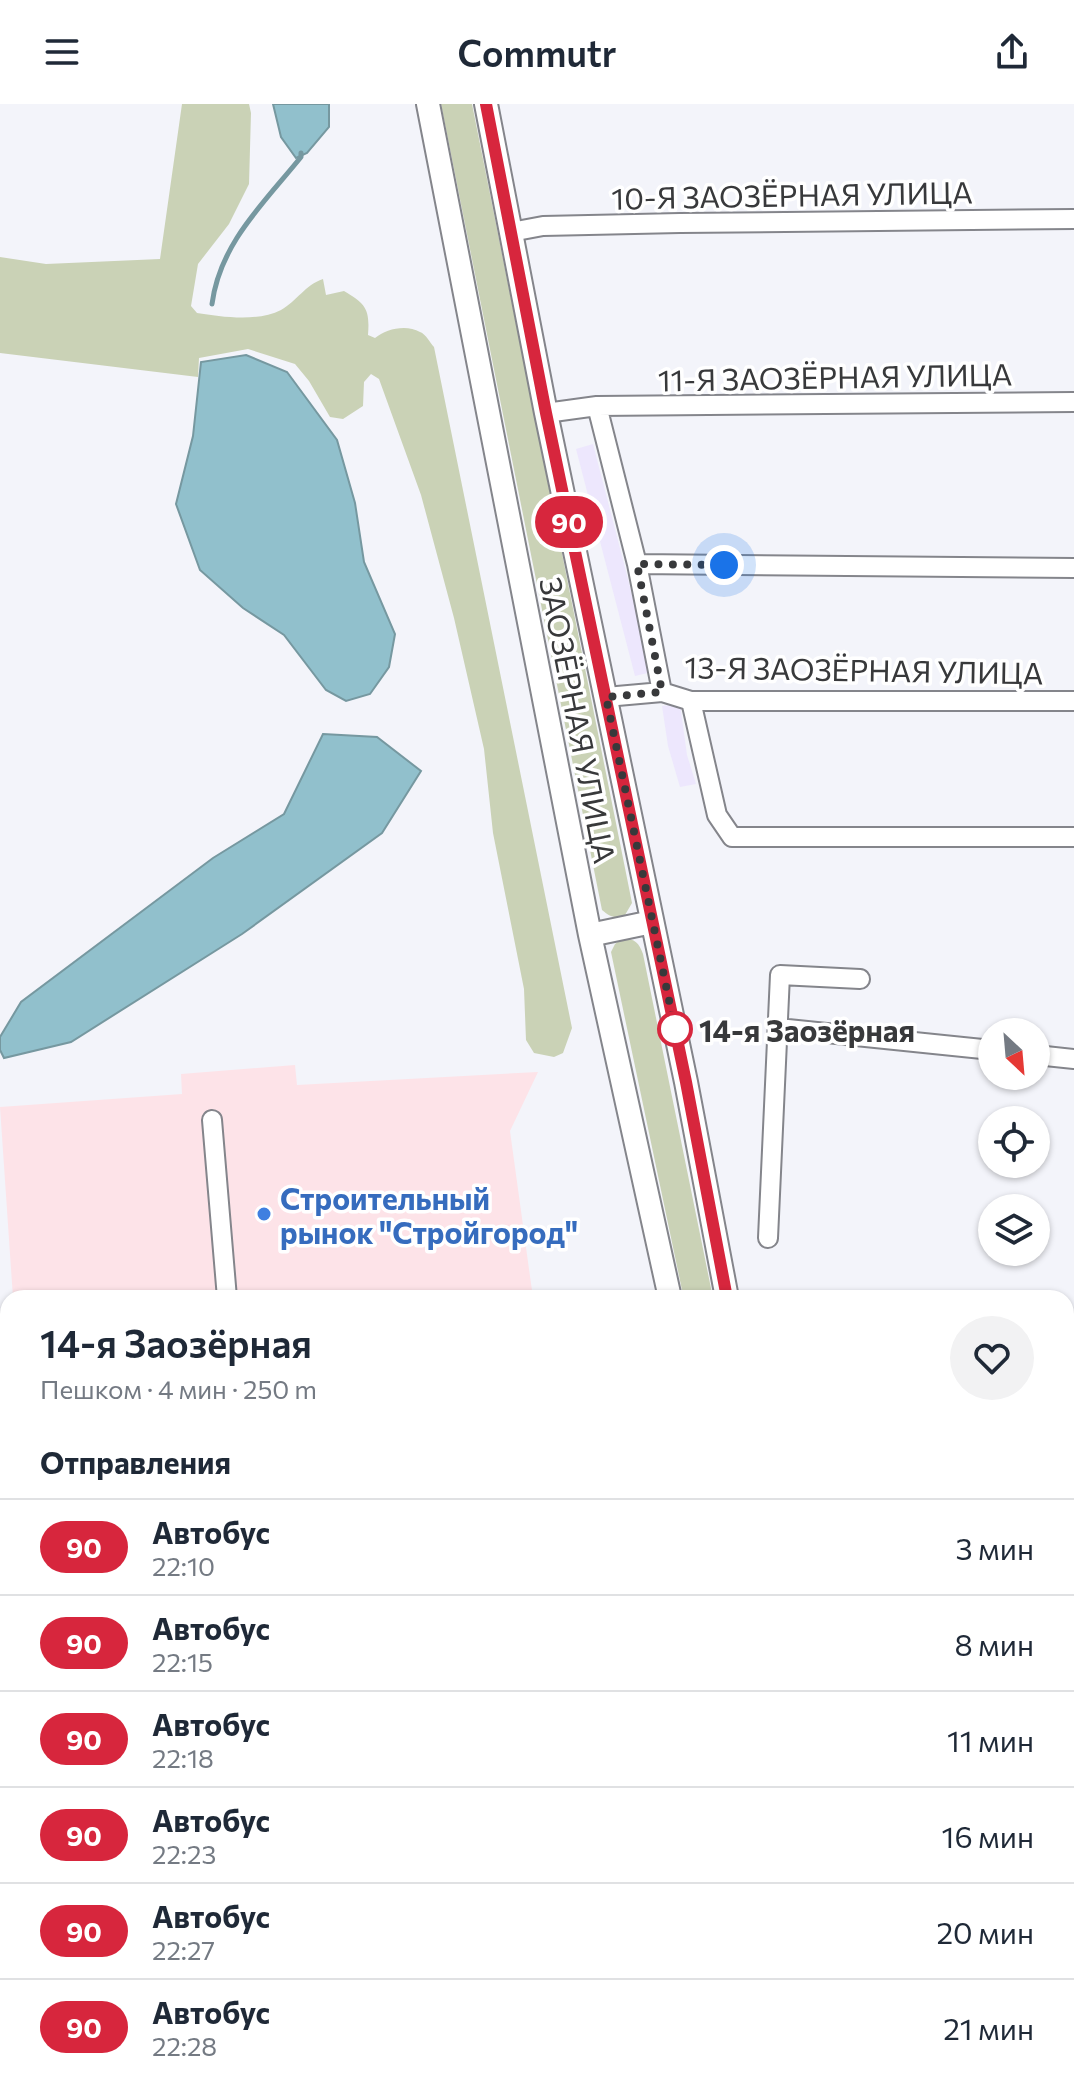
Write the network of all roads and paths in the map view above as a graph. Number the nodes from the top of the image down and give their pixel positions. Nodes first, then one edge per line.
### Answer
1 (428, 104) edge
2 (486, 104) edge
3 (1074, 219) edge
4 (511, 232) junction
5 (1074, 402) edge
6 (597, 406) junction
7 (546, 413) junction
8 (637, 564) junction
9 (1074, 568) edge
10 (662, 692) junction
11 (606, 697) junction
12 (691, 701) junction
13 (1074, 701) edge
14 (1074, 837) edge
15 (652, 922) junction
16 (590, 935) junction
17 (860, 979) dead end
18 (778, 1028) junction
19 (978, 1049) edge
20 (1050, 1056) edge
21 (1074, 1059) edge
22 (212, 1120) dead end
23 (768, 1238) dead end
24 (226, 1290) edge
25 (668, 1290) edge
26 (725, 1290) edge

1 - 16 main road, ЗАОЗЁРНАЯ УЛИЦА
2 - 4 main road, ЗАОЗЁРНАЯ УЛИЦА
3 - 4 street, 10-Я ЗАОЗЁРНАЯ УЛИЦА
4 - 7 main road, ЗАОЗЁРНАЯ УЛИЦА
5 - 6 street, 11-Я ЗАОЗЁРНАЯ УЛИЦА
6 - 7 street, 11-Я ЗАОЗЁРНАЯ УЛИЦА
6 - 8 street
7 - 11 main road, ЗАОЗЁРНАЯ УЛИЦА
8 - 9 street
8 - 10 street
10 - 11 street, 13-Я ЗАОЗЁРНАЯ УЛИЦА
10 - 12 street, 13-Я ЗАОЗЁРНАЯ УЛИЦА
11 - 15 main road, ЗАОЗЁРНАЯ УЛИЦА
12 - 13 street, 13-Я ЗАОЗЁРНАЯ УЛИЦА
12 - 14 street
15 - 16 main road
15 - 26 main road, ЗАОЗЁРНАЯ УЛИЦА
16 - 25 main road, ЗАОЗЁРНАЯ УЛИЦА
17 - 18 street
18 - 19 street
18 - 23 street
20 - 21 street
22 - 24 street

